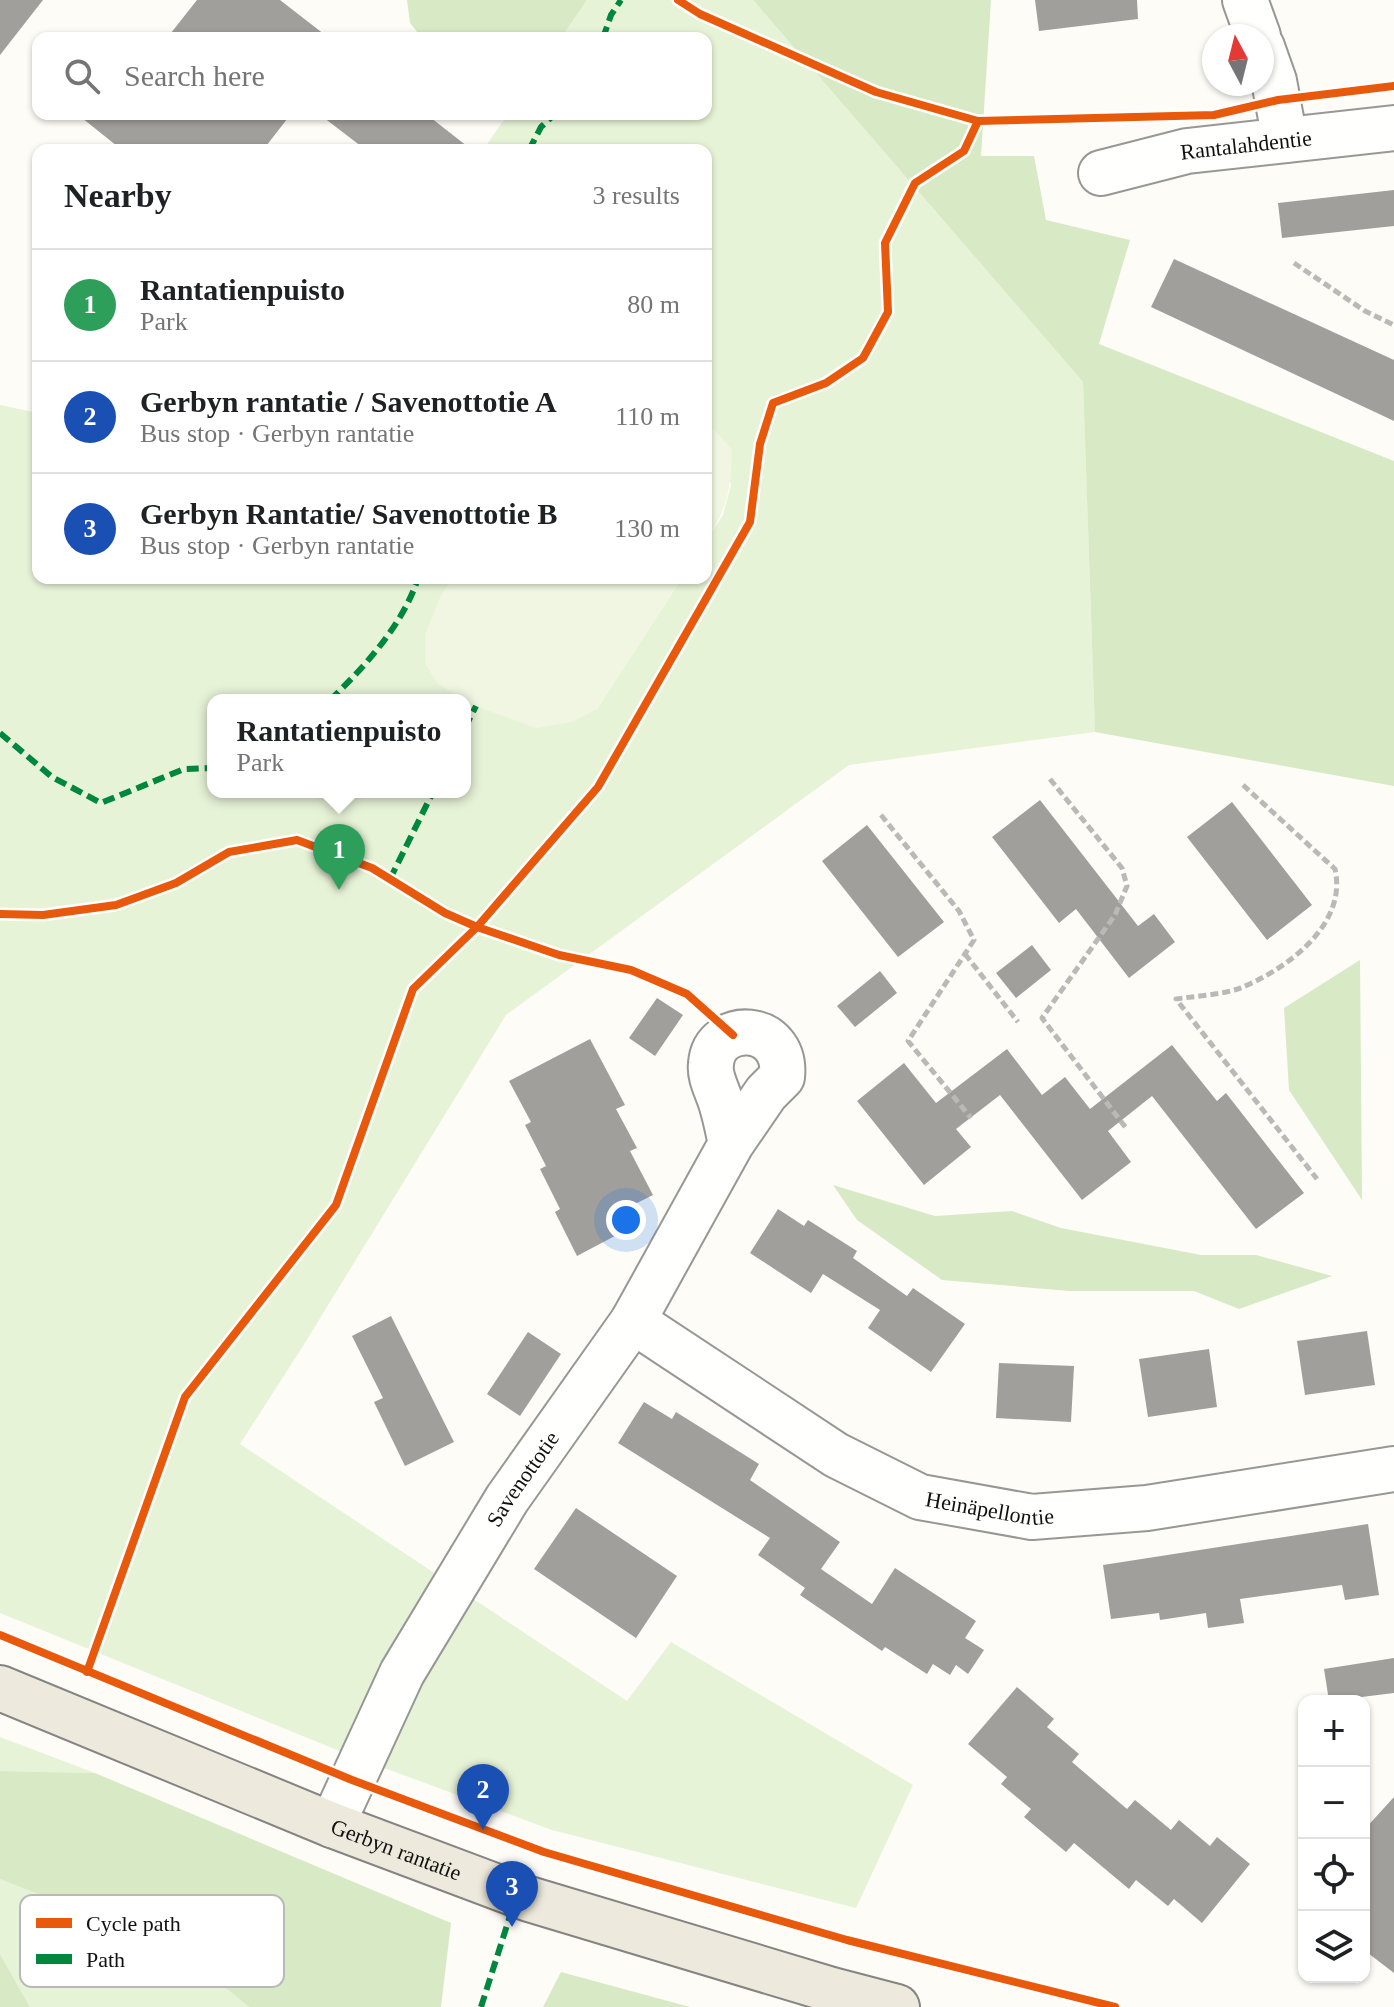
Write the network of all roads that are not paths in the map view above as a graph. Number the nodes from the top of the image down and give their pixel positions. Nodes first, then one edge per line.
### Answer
1 (1245, 0) edge
2 (1254, 24) edge
3 (1274, 81) edge
4 (1394, 128) edge
5 (1285, 140) junction
6 (1101, 173) dead end
7 (731, 1144) dead end
8 (633, 1321) junction
9 (1394, 1469) edge
10 (0, 1688) edge
11 (332, 1825) junction
12 (897, 2007) edge

1 - 2 street
3 - 5 street
4 - 5 street, Rantalahdentie
5 - 6 street, Rantalahdentie
7 - 8 street, Savenottotie
8 - 9 street, Heinäpellontie
8 - 11 street, Savenottotie
10 - 11 main road, Gerbyn rantatie
11 - 12 main road, Gerbyn rantatie

